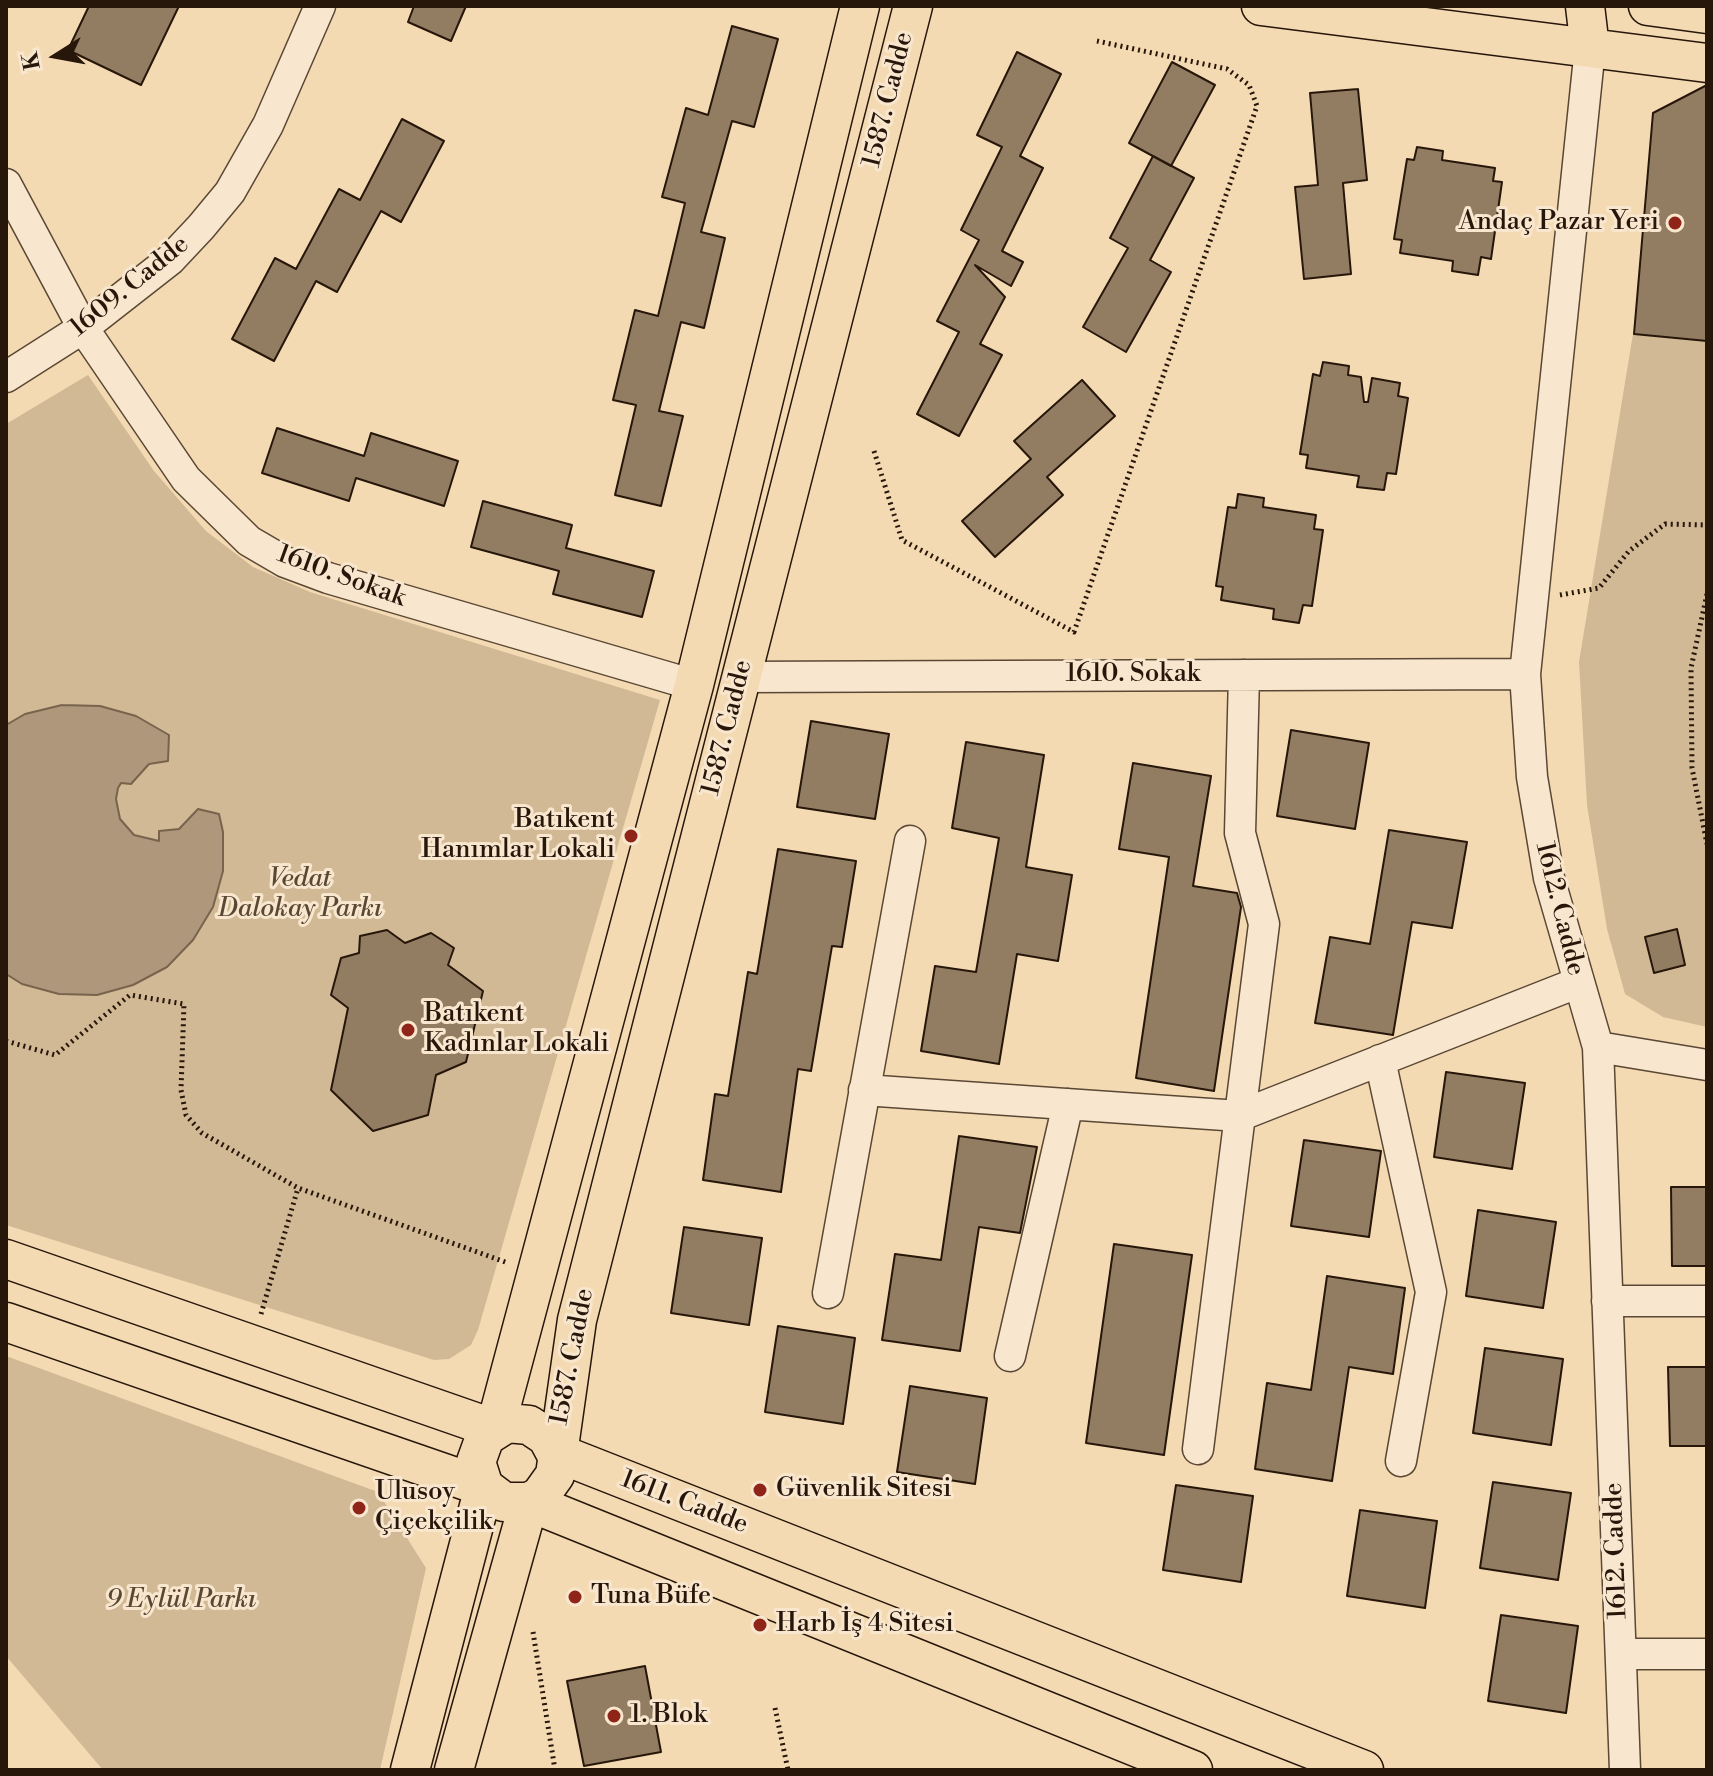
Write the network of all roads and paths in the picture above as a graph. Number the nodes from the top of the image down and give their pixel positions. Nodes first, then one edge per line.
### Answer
1 (320, 6) edge
2 (860, 6) edge
3 (913, 6) edge
4 (1261, 6) edge
5 (1585, 6) edge
6 (1648, 6) edge
7 (1707, 14) edge
8 (1097, 41) dead end
9 (1590, 48) junction
10 (1707, 63) edge
11 (6, 184) edge
12 (83, 328) junction
13 (6, 377) edge
14 (874, 451) dead end
15 (1707, 525) edge
16 (1707, 594) edge
17 (1533, 600) junction
18 (1525, 674) junction
19 (1244, 675) junction
20 (741, 677) junction
21 (694, 685) junction
22 (910, 841) dead end
23 (1707, 844) edge
24 (1577, 983) junction
25 (6, 1041) edge
26 (1598, 1047) junction
27 (1380, 1060) junction
28 (1707, 1065) edge
29 (864, 1090) junction
30 (1068, 1104) junction
31 (1239, 1116) junction
32 (298, 1188) junction
33 (6, 1259) edge
34 (537, 1273) junction
35 (828, 1293) dead end
36 (1607, 1301) junction
37 (1707, 1301) edge
38 (6, 1322) edge
39 (252, 1344) junction
40 (1010, 1356) dead end
41 (495, 1429) junction
42 (1198, 1449) dead end
43 (555, 1452) junction
44 (1401, 1461) dead end
45 (484, 1487) junction
46 (529, 1502) junction
47 (533, 1632) dead end
48 (1621, 1654) junction
49 (1707, 1654) edge
50 (775, 1708) dead end
51 (410, 1770) edge
52 (454, 1770) edge
53 (555, 1770) edge
54 (788, 1770) edge
55 (1193, 1770) edge
56 (1364, 1770) edge
57 (1625, 1770) edge

1 - 12 street, 1609. Cadde
2 - 21 main road, 1587. Cadde
3 - 20 main road, 1587. Cadde
4 - 9 main road
5 - 9 main road
6 - 7 main road
8 - 14 path
9 - 10 main road
9 - 17 street, 1612. Cadde
11 - 12 street, 1610. Sokak
12 - 13 street, 1609. Cadde
12 - 21 street, 1610. Sokak
15 - 17 path
16 - 23 path
17 - 18 street, 1612. Cadde
18 - 19 street, 1610. Sokak
18 - 24 street, 1612. Cadde
19 - 20 street, 1610. Sokak
19 - 31 street
20 - 43 main road, 1587. Cadde
21 - 34 main road, 1587. Cadde
22 - 29 street
24 - 26 street, 1612. Cadde
24 - 27 street
25 - 32 path
26 - 28 street
26 - 36 street, 1612. Cadde
27 - 31 street
27 - 44 street
29 - 30 street
29 - 35 street
30 - 31 street
30 - 40 street
31 - 42 street
32 - 34 path
32 - 39 path
33 - 39 main road, 1611. Cadde
34 - 41 main road, 1587. Cadde
36 - 37 street
36 - 48 street, 1612. Cadde
38 - 45 main road
39 - 41 main road, 1611. Cadde
41 - 43 main road, 1611. Cadde
41 - 45 main road
43 - 46 main road
43 - 56 main road, 1611. Cadde
45 - 46 main road
45 - 51 main road
46 - 52 main road
46 - 55 main road
47 - 53 path
48 - 49 street
48 - 57 street, 1612. Cadde
50 - 54 path

